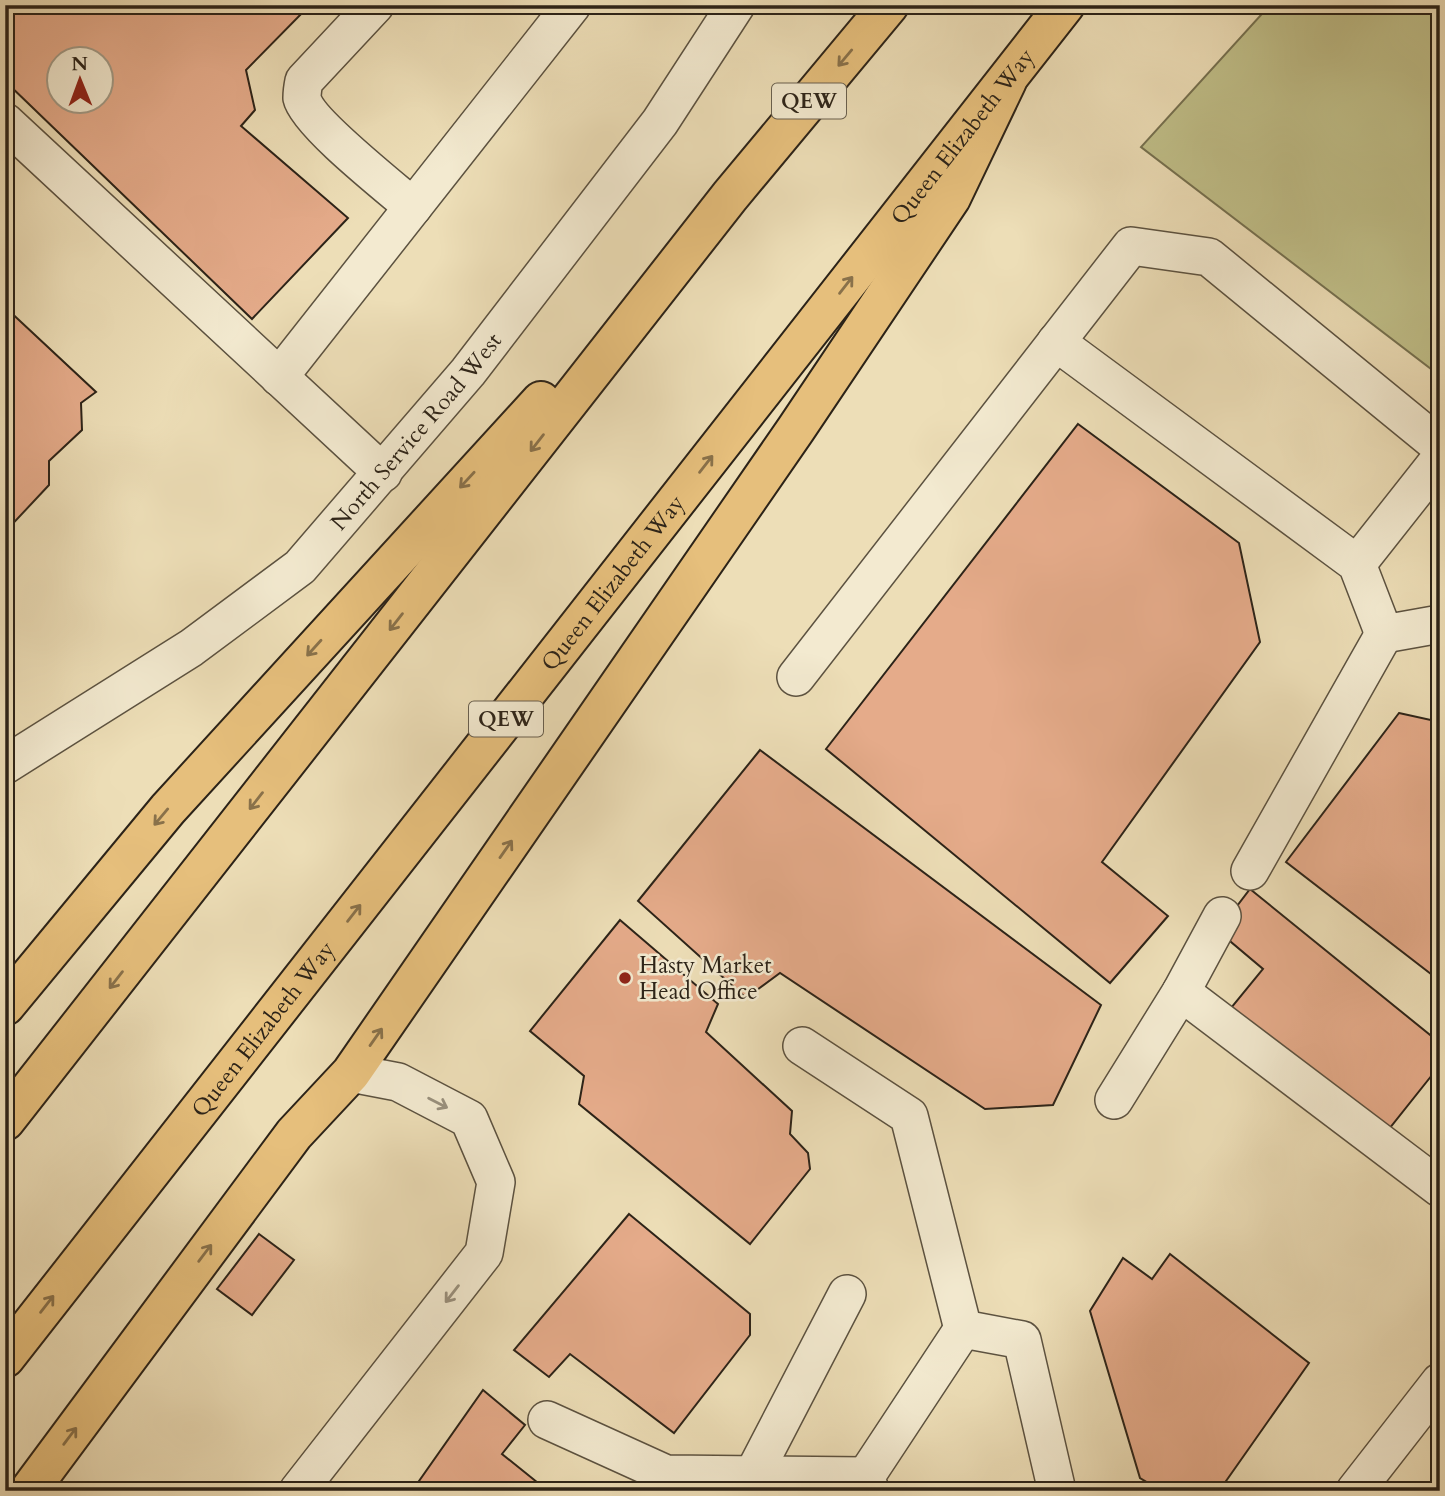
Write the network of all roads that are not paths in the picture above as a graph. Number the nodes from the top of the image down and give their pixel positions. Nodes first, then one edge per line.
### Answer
1 (374, 5) edge
2 (572, 5) edge
3 (736, 5) edge
4 (889, 5) edge
5 (1065, 5) edge
6 (1007, 80) junction
7 (5, 122) edge
8 (730, 197) junction
9 (412, 207) junction
10 (1056, 342) junction
11 (279, 377) junction
12 (1440, 446) edge
13 (1440, 459) edge
14 (383, 473) junction
15 (1357, 565) junction
16 (1440, 624) edge
17 (1384, 634) junction
18 (796, 677) dead end
19 (10, 751) edge
20 (1250, 871) dead end
21 (1222, 916) dead end
22 (1181, 992) junction
23 (5, 1006) edge
24 (802, 1046) dead end
25 (351, 1073) junction
26 (1114, 1100) dead end
27 (5, 1121) edge
28 (1440, 1188) edge
29 (847, 1294) dead end
30 (963, 1329) junction
31 (5, 1358) edge
32 (1440, 1382) edge
33 (547, 1420) dead end
34 (753, 1475) junction
35 (673, 1482) edge
36 (868, 1484) edge
37 (29, 1491) edge
38 (298, 1491) edge
39 (1057, 1491) edge
40 (1355, 1491) edge

1 - 9 street
2 - 9 street
3 - 14 street, North Service Road West
4 -> 8 highway, QEW
5 - 6 highway, Queen Elizabeth Way / QEW
25 -> 6 highway
31 -> 6 highway, Queen Elizabeth Way / QEW
7 - 11 street
8 -> 23 highway
8 -> 27 highway, QEW
9 - 11 street
10 - 12 street
10 - 15 street
10 - 18 street
11 - 14 street
13 - 15 street
14 - 19 street, North Service Road West
15 - 17 street
16 - 17 street
17 - 20 street
21 - 22 street
22 - 26 street
22 - 28 street
24 - 30 street
37 -> 25 highway
25 -> 38 street
29 - 34 street
30 - 36 street
30 - 39 street
32 - 40 street
33 - 35 street
34 - 35 street
34 - 36 street

